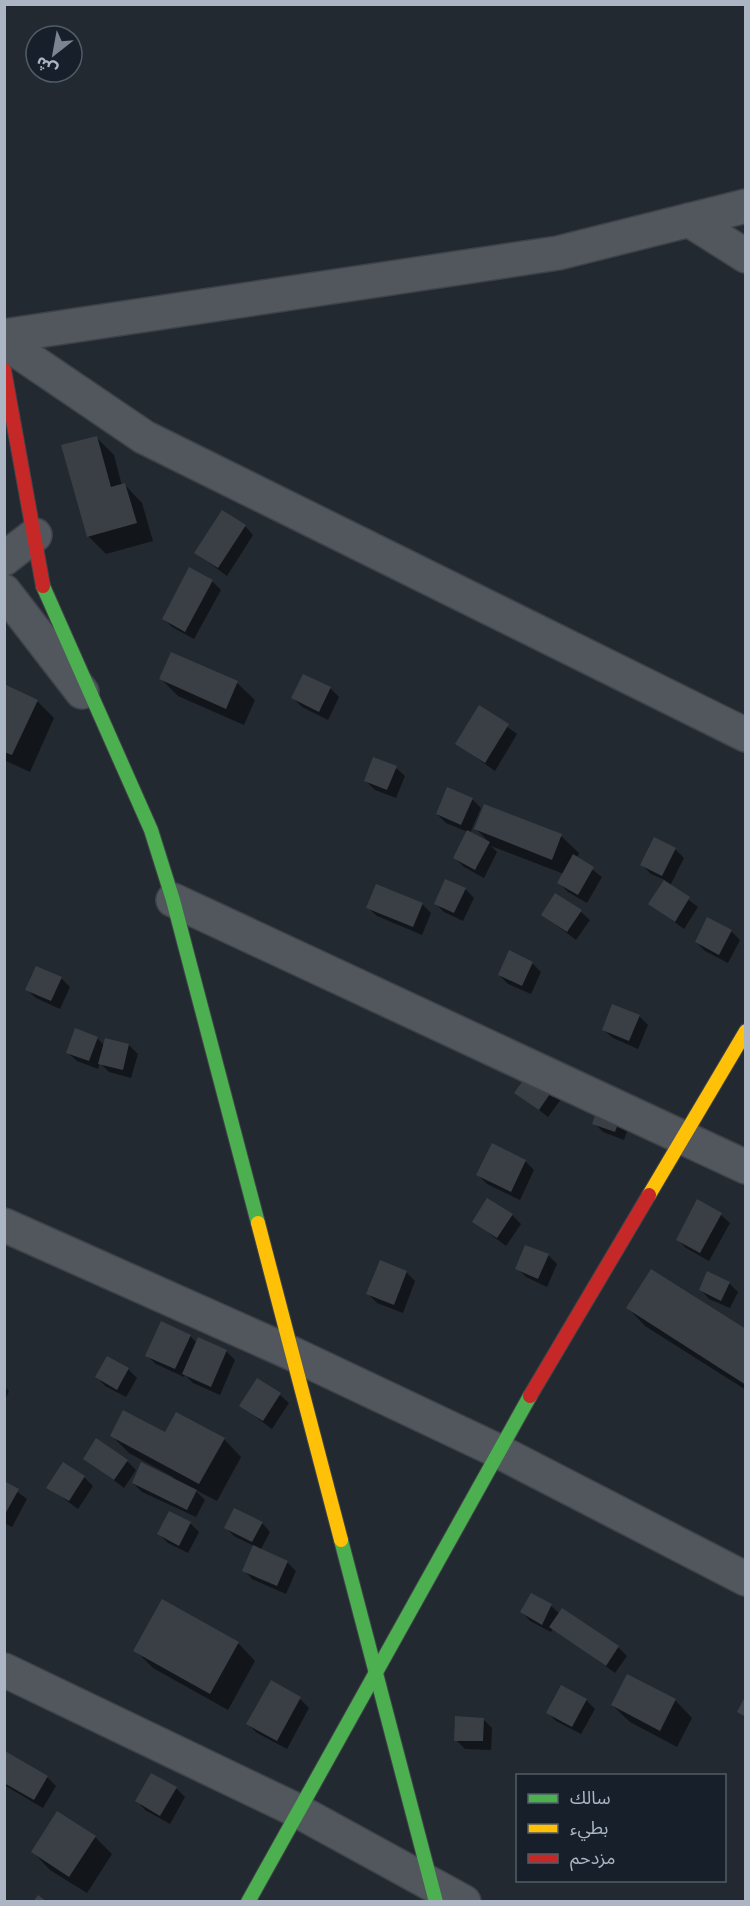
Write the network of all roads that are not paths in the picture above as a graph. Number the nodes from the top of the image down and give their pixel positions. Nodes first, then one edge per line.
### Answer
1 (746, 206) edge
2 (689, 220) junction
3 (746, 256) edge
4 (4, 336) edge
5 (4, 342) edge
6 (4, 370) edge
7 (35, 535) junction
8 (4, 559) edge
9 (4, 591) edge
10 (98, 712) junction
11 (746, 735) edge
12 (174, 900) junction
13 (746, 1031) edge
14 (683, 1136) junction
15 (746, 1167) edge
16 (4, 1225) edge
17 (291, 1353) junction
18 (498, 1451) junction
19 (746, 1578) edge
20 (4, 1670) edge
21 (377, 1670) junction
22 (298, 1811) junction
23 (434, 1894) edge
24 (248, 1902) edge
25 (464, 1902) edge

1 - 2 street
2 - 3 street
2 - 4 street
5 - 11 street
6 - 7 street
7 - 8 street
7 - 10 street
9 - 10 street
10 - 12 street
12 - 14 street
12 - 17 street
13 - 14 street
14 - 15 street
14 - 18 street
16 - 17 street
17 - 18 street
17 - 21 street
18 - 19 street
18 - 21 street
20 - 22 street
21 - 22 street
21 - 23 street
22 - 23 street
22 - 24 street
23 - 25 street

